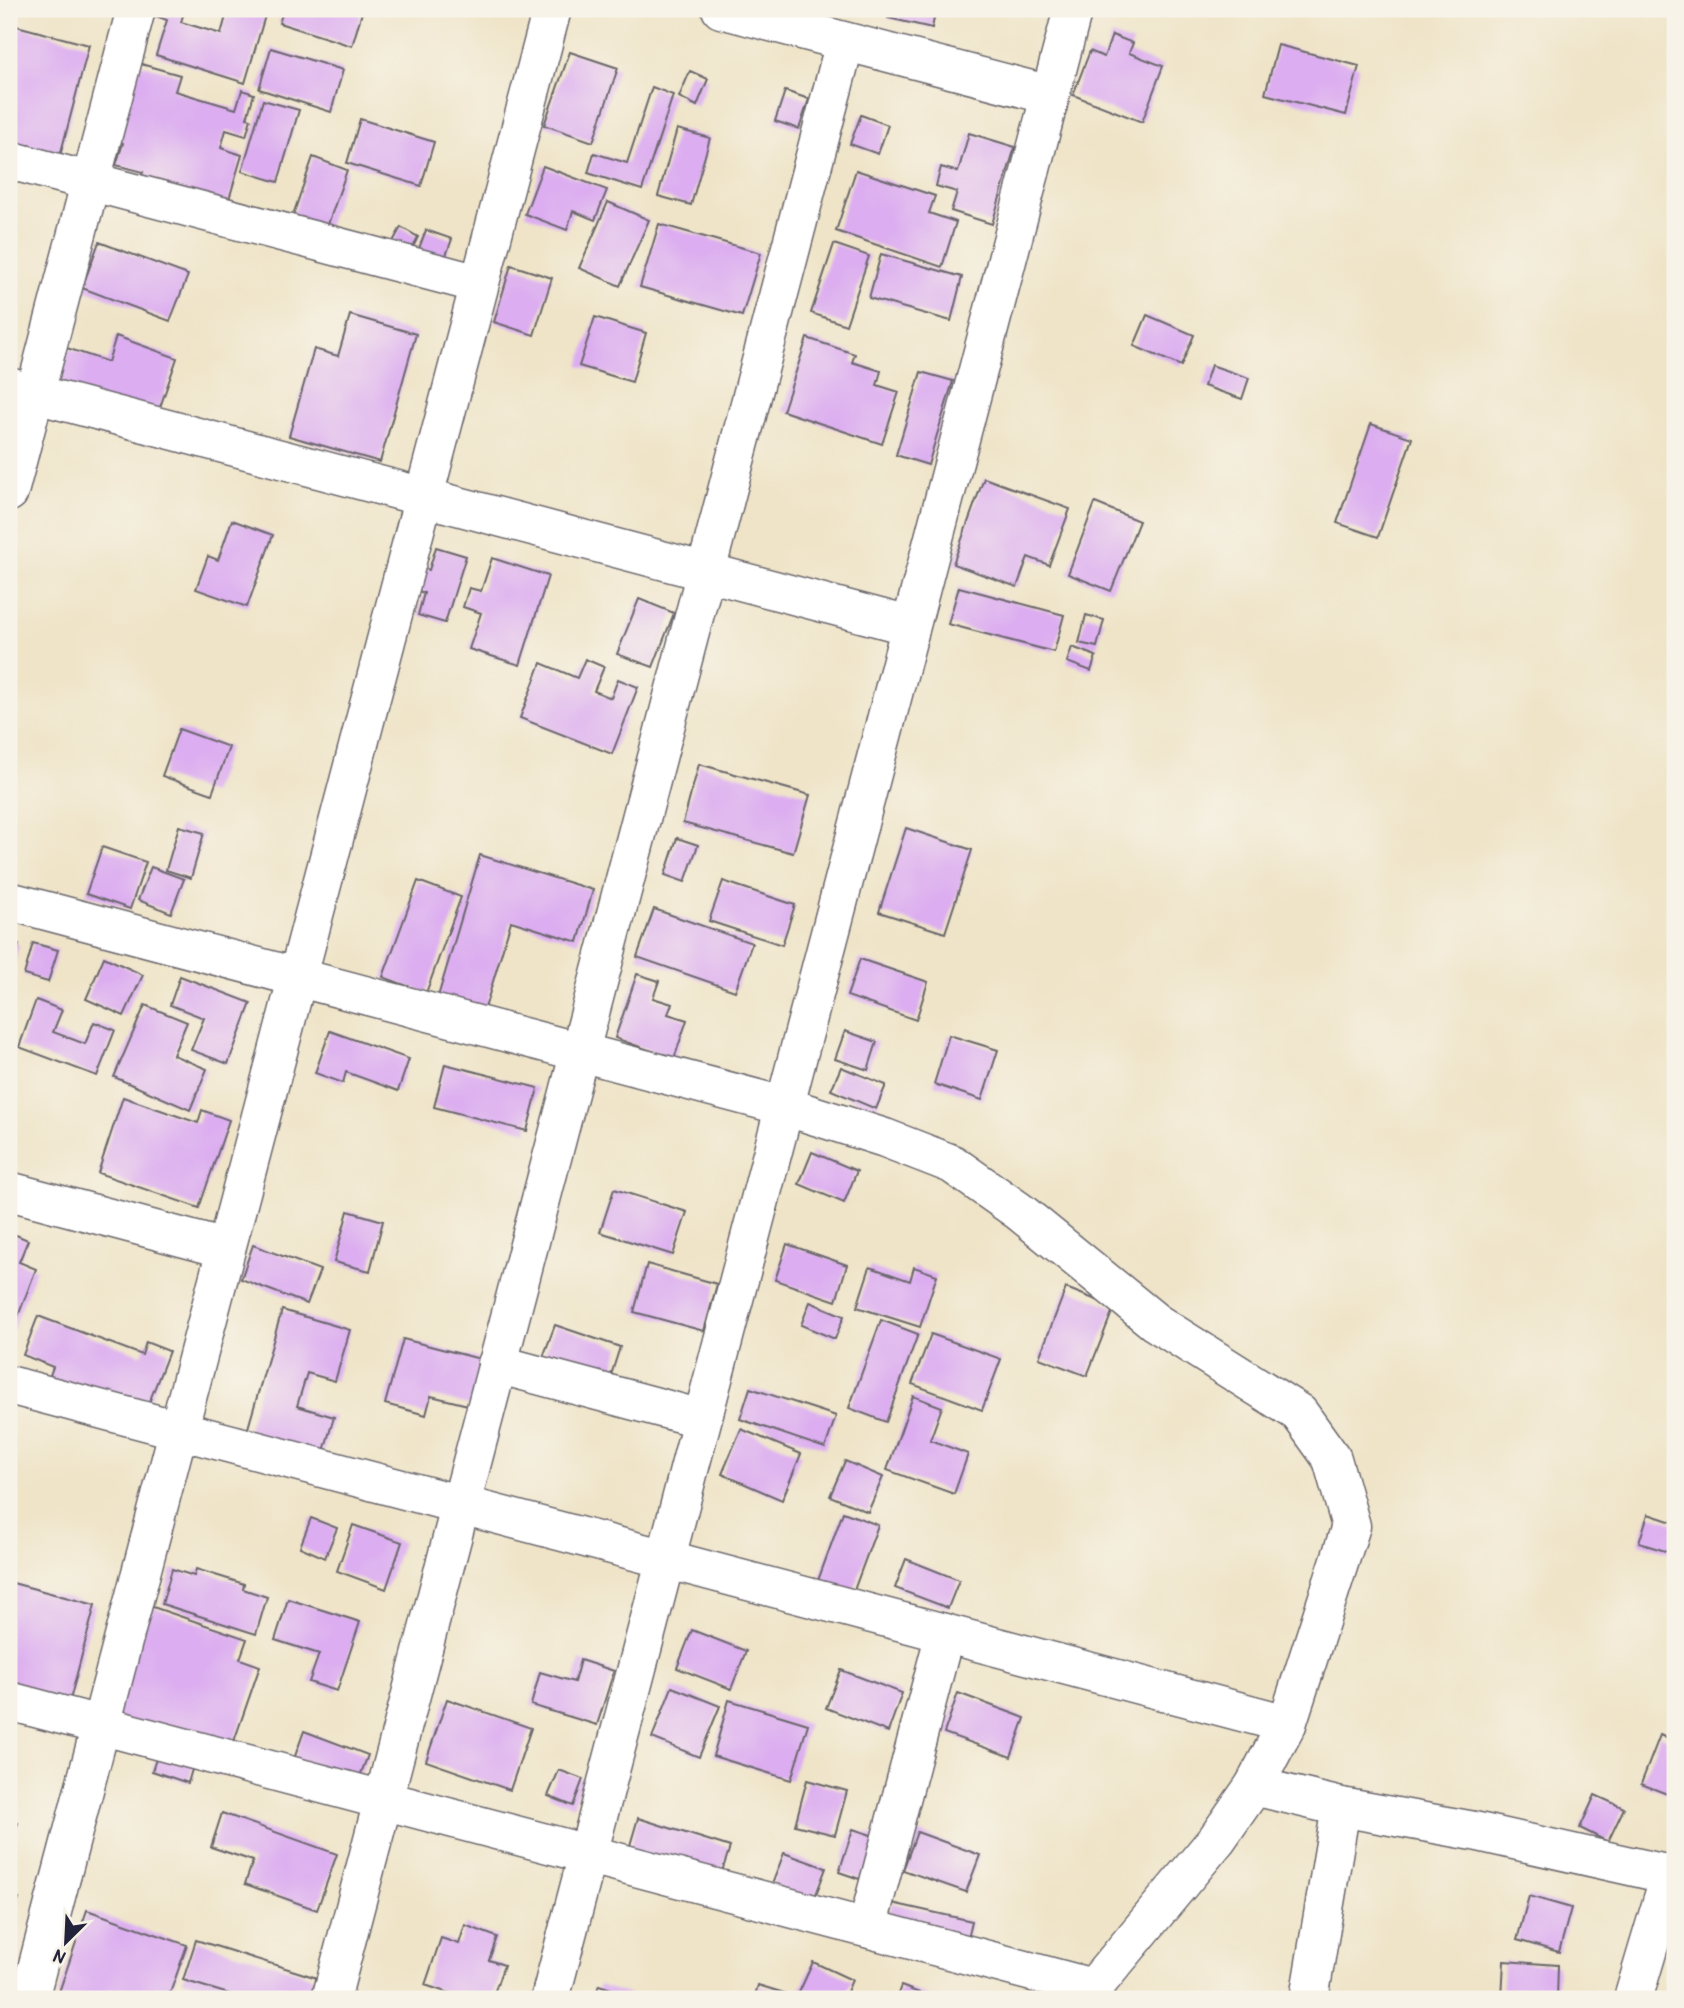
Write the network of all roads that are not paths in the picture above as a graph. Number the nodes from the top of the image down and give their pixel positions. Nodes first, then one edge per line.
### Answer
1 (136, 9) edge
2 (552, 9) edge
3 (721, 9) edge
4 (1073, 9) edge
5 (845, 41) junction
6 (1050, 96) junction
7 (9, 160) edge
8 (90, 181) junction
9 (479, 284) junction
10 (22, 391) edge
11 (9, 492) edge
12 (423, 496) junction
13 (706, 572) junction
14 (911, 626) junction
15 (9, 901) edge
16 (297, 977) junction
17 (580, 1052) junction
18 (784, 1106) junction
19 (9, 1191) edge
20 (226, 1249) junction
21 (498, 1364) junction
22 (9, 1385) edge
23 (702, 1419) junction
24 (178, 1430) junction
25 (461, 1505) junction
26 (666, 1559) junction
27 (945, 1633) junction
28 (9, 1701) edge
29 (1287, 1724) junction
30 (101, 1725) junction
31 (1254, 1786) junction
32 (383, 1800) junction
33 (1341, 1807) junction
34 (588, 1854) junction
35 (1673, 1876) edge
36 (867, 1928) junction
37 (1091, 1994) edge
38 (29, 1999) edge
39 (331, 1999) edge
40 (550, 1999) edge
41 (1309, 1999) edge
42 (1633, 1999) edge

1 - 8 street
2 - 9 street
3 - 5 street
4 - 6 street
5 - 6 street
5 - 13 street
6 - 14 street
7 - 8 street
8 - 9 street
8 - 10 street
9 - 12 street
10 - 11 street
10 - 12 street
12 - 13 street
12 - 16 street
13 - 14 street
13 - 17 street
14 - 18 street
15 - 16 street
16 - 17 street
16 - 20 street
17 - 18 street
17 - 21 street
18 - 23 street
18 - 29 street
19 - 20 street
20 - 24 street
21 - 23 street
21 - 25 street
22 - 24 street
23 - 26 street
24 - 25 street
24 - 30 street
25 - 26 street
25 - 32 street
26 - 27 street
26 - 34 street
27 - 29 street
27 - 36 street
28 - 30 street
29 - 31 street
30 - 32 street
30 - 38 street
31 - 33 street
31 - 37 street
32 - 34 street
32 - 39 street
33 - 35 street
33 - 41 street
34 - 36 street
34 - 40 street
35 - 42 street
36 - 37 street

